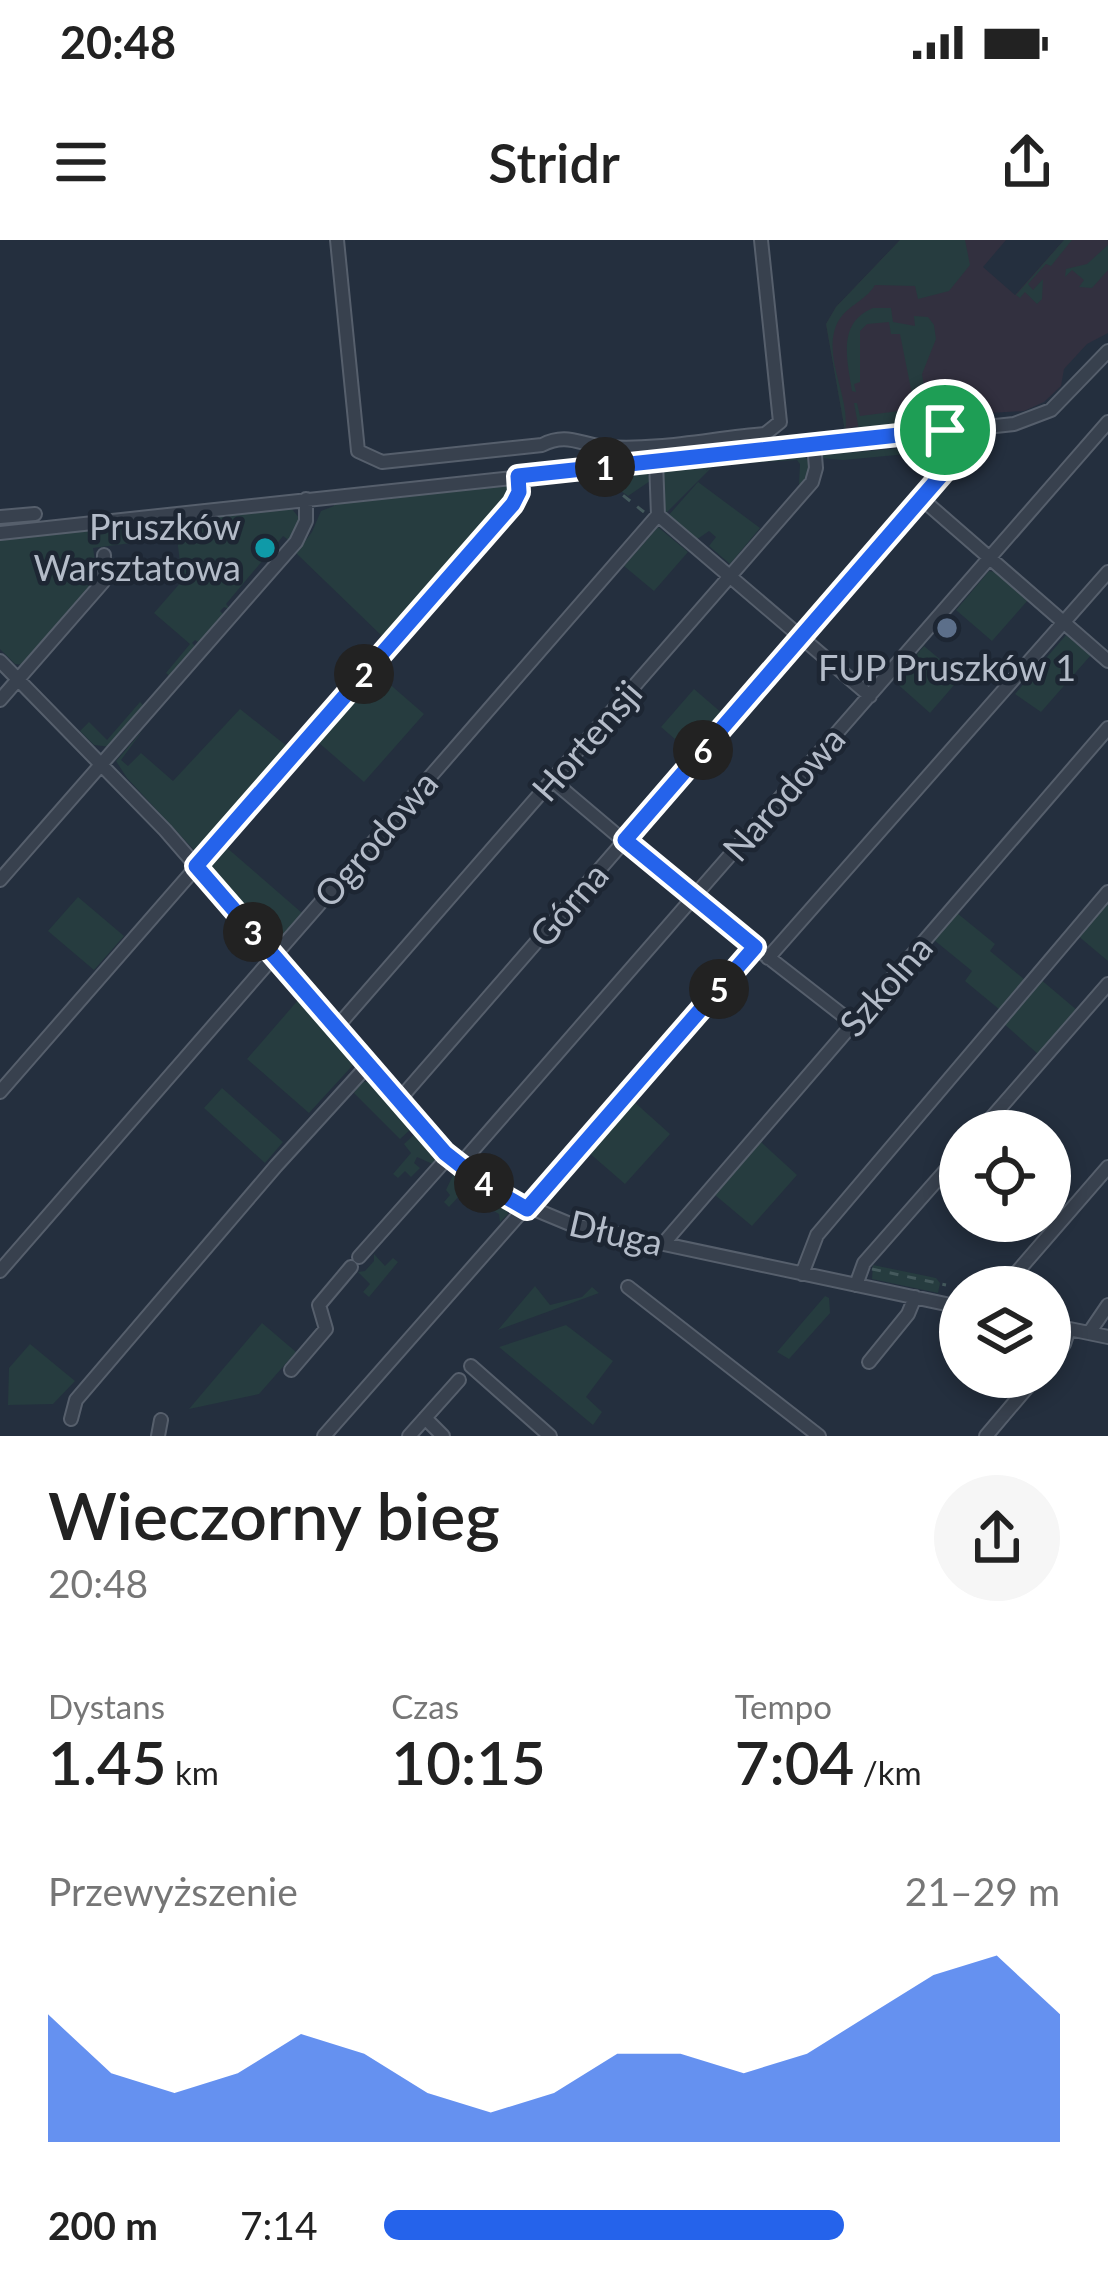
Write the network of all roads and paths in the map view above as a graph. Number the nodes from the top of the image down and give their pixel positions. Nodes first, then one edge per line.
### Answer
1 (337, 240) edge
2 (761, 240) edge
3 (1108, 351) edge
4 (1108, 422) edge
5 (956, 430) junction
6 (814, 444) junction
7 (656, 461) junction
8 (518, 476) junction
9 (571, 478) dead end
10 (305, 499) junction
11 (922, 499) junction
12 (35, 514) dead end
13 (654, 516) junction
14 (0, 518) edge
15 (0, 533) edge
16 (104, 555) dead end
17 (989, 558) junction
18 (1108, 572) edge
19 (730, 576) junction
20 (1064, 623) junction
21 (801, 637) junction
22 (1108, 661) edge
23 (0, 662) edge
24 (19, 681) junction
25 (870, 696) junction
26 (0, 700) edge
27 (1108, 728) edge
28 (101, 764) junction
29 (553, 781) junction
30 (625, 840) junction
31 (196, 866) junction
32 (0, 880) edge
33 (1108, 892) edge
34 (693, 898) junction
35 (755, 947) junction
36 (274, 956) junction
37 (769, 958) junction
38 (1108, 984) edge
39 (854, 1024) junction
40 (336, 1028) junction
41 (368, 1065) junction
42 (0, 1093) edge
43 (399, 1100) junction
44 (998, 1110) edge
45 (454, 1161) junction
46 (1108, 1167) edge
47 (939, 1178) edge
48 (527, 1209) junction
49 (663, 1244) junction
50 (1022, 1266) edge
51 (868, 1268) dead end
52 (0, 1271) edge
53 (802, 1274) junction
54 (939, 1283) edge
55 (856, 1285) junction
56 (628, 1287) dead end
57 (915, 1298) junction
58 (939, 1302) edge
59 (1108, 1305) edge
60 (1071, 1330) edge
61 (1089, 1334) junction
62 (1108, 1337) edge
63 (868, 1362) dead end
64 (471, 1366) dead end
65 (291, 1370) dead end
66 (459, 1380) dead end
67 (1018, 1398) edge
68 (424, 1418) junction
69 (71, 1419) dead end
70 (161, 1420) dead end
71 (158, 1436) edge
72 (324, 1436) edge
73 (409, 1436) edge
74 (443, 1436) edge
75 (550, 1436) edge
76 (819, 1436) edge
77 (986, 1436) edge

1 - 2 street
3 - 5 street
4 - 17 street, Narodowa
5 - 6 street
5 - 11 street, Górna
6 - 7 street
6 - 19 street, Hortensji
7 - 8 street
7 - 13 street
8 - 10 street
8 - 31 street
9 - 13 path
10 - 15 street
10 - 28 street
11 - 17 street
11 - 21 street, Górna
12 - 14 street
13 - 19 street
13 - 36 street, Ogrodowa
16 - 24 street
17 - 20 street
17 - 25 street, Narodowa
18 - 20 street
19 - 21 street
19 - 29 street, Hortensji
20 - 22 street
20 - 37 street
21 - 25 street
21 - 30 street, Górna
23 - 24 street, Długa
24 - 26 street
24 - 28 street, Długa
25 - 34 street, Narodowa
27 - 39 street, Szkolna
28 - 31 street, Długa
28 - 32 street
29 - 30 street
29 - 40 street, Hortensji
30 - 34 street
30 - 43 street, Górna
31 - 36 street, Długa
31 - 42 street
33 - 53 street
34 - 35 street
34 - 45 street, Narodowa
35 - 37 street
35 - 48 street
36 - 40 street, Długa
36 - 52 street, Ogrodowa
37 - 39 street
38 - 44 street
39 - 49 street, Szkolna
40 - 41 street, Długa
41 - 43 street, Długa
41 - 69 street
43 - 45 street, Długa
45 - 48 street, Długa
45 - 65 street, Narodowa
46 - 50 street
47 - 55 street
48 - 49 street, Długa
48 - 72 street
49 - 53 street, Długa
51 - 54 path
53 - 55 street, Długa
55 - 57 street, Długa
56 - 76 street
57 - 58 street, Długa
57 - 63 street
59 - 61 street
60 - 61 street
61 - 62 street
64 - 75 street
66 - 68 street
67 - 77 street
68 - 73 street
68 - 74 street
70 - 71 street

